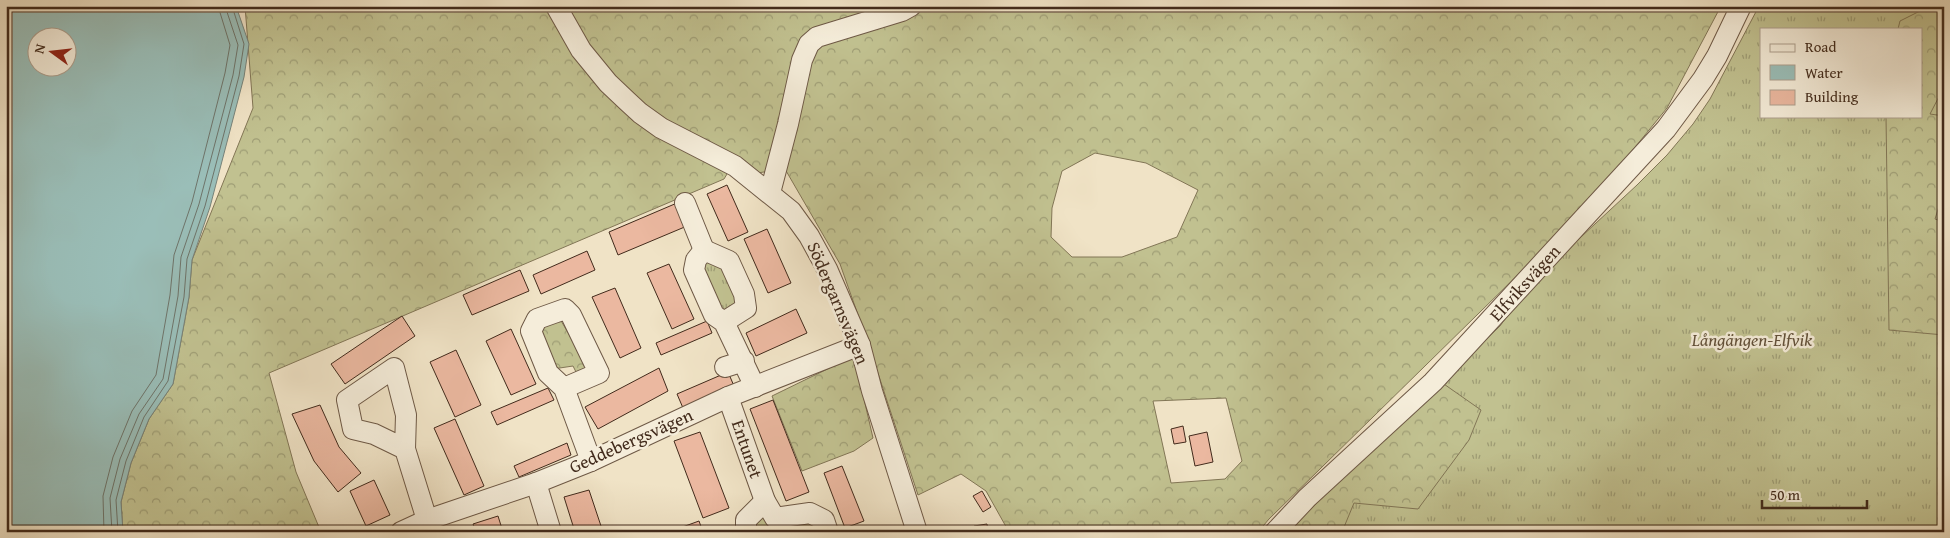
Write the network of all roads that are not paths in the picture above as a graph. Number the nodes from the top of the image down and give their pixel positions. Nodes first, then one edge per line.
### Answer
1 (556, 6) edge
2 (911, 6) edge
3 (1742, 6) edge
4 (770, 193) junction
5 (685, 204) dead end
6 (704, 250) junction
7 (724, 322) junction
8 (860, 345) junction
9 (755, 387) junction
10 (564, 388) dead end
11 (728, 397) junction
12 (404, 449) dead end
13 (591, 461) junction
14 (536, 483) junction
15 (765, 502) junction
16 (428, 520) junction
17 (401, 532) edge
18 (551, 532) edge
19 (746, 532) edge
20 (828, 532) edge
21 (917, 532) edge
22 (1275, 532) edge

1 - 4 street, Södergarnsvägen
2 - 4 street
3 - 22 street, Elfviksvägen
4 - 8 street, Södergarnsvägen
5 - 6 street
6 - 7 street
6 - 7 street
7 - 9 street
8 - 9 street, Geddebergsvägen
8 - 21 street, Södergarnsvägen
9 - 11 street, Geddebergsvägen
10 - 13 street
11 - 13 street, Geddebergsvägen
11 - 15 street, Entunet
12 - 16 street
13 - 14 street, Geddebergsvägen
14 - 16 street, Geddebergsvägen
14 - 18 street
15 - 19 street, Entunet
15 - 20 street, Entunet
16 - 17 street, Geddebergsvägen

